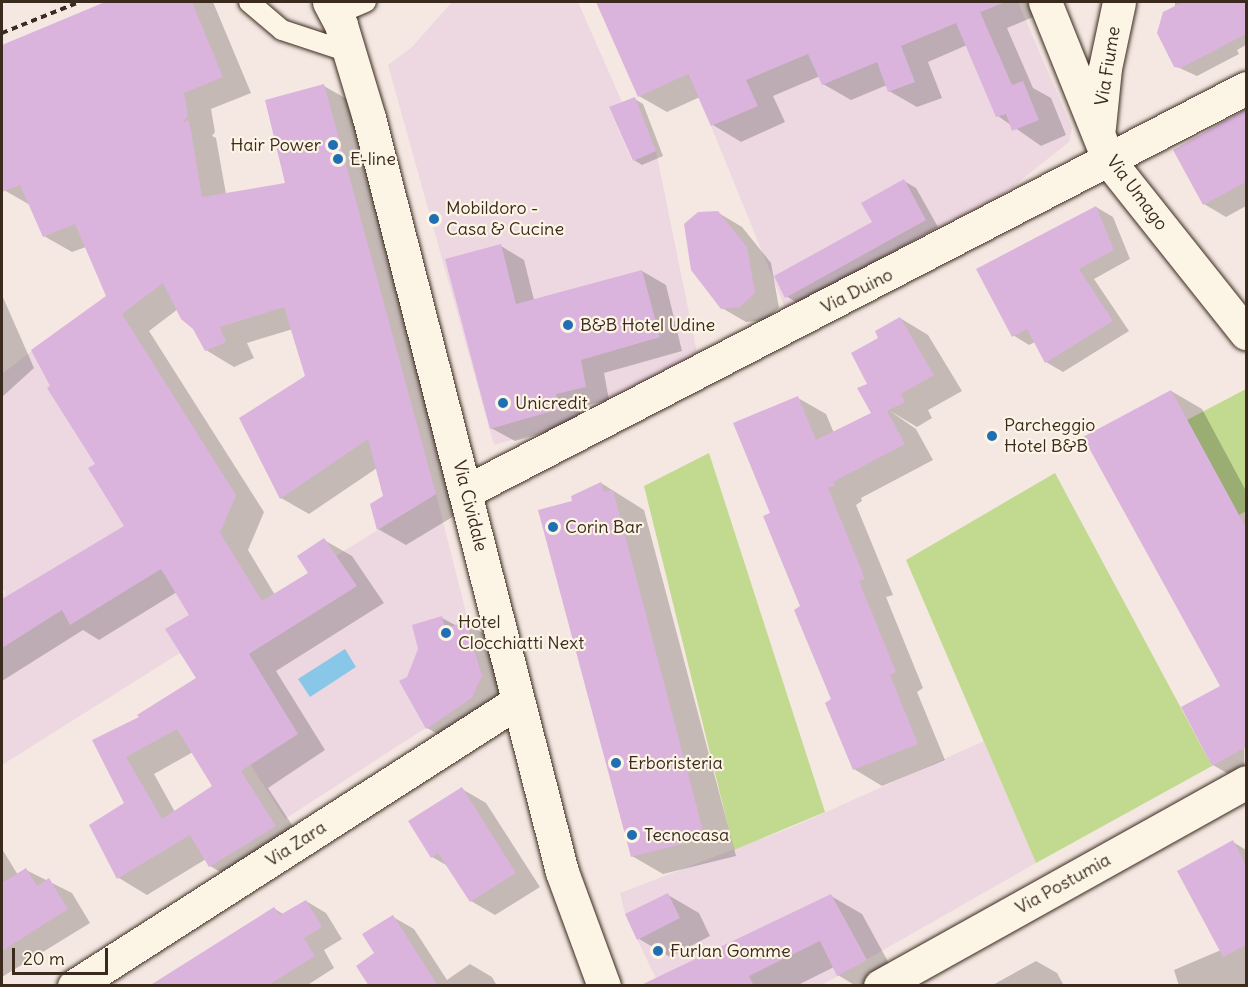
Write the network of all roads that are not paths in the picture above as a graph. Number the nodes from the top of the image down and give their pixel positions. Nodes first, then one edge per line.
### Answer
1 (249, 2) edge
2 (1045, 2) edge
3 (1119, 2) edge
4 (345, 15) edge
5 (1246, 88) edge
6 (1104, 146) junction
7 (1246, 333) edge
8 (467, 491) junction
9 (517, 702) junction
10 (1246, 782) edge
11 (74, 986) edge
12 (604, 986) edge
13 (880, 986) edge

1 - 4 lane
2 - 6 street, Via Umago
3 - 6 street, Via Fiume
4 - 8 street, Via Cividale
5 - 6 street, Via Duino
6 - 7 street, Via Umago
6 - 8 street, Via Duino
8 - 9 street, Via Cividale
9 - 11 street, Via Zara
9 - 12 street, Via Cividale
10 - 13 street, Via Postumia

